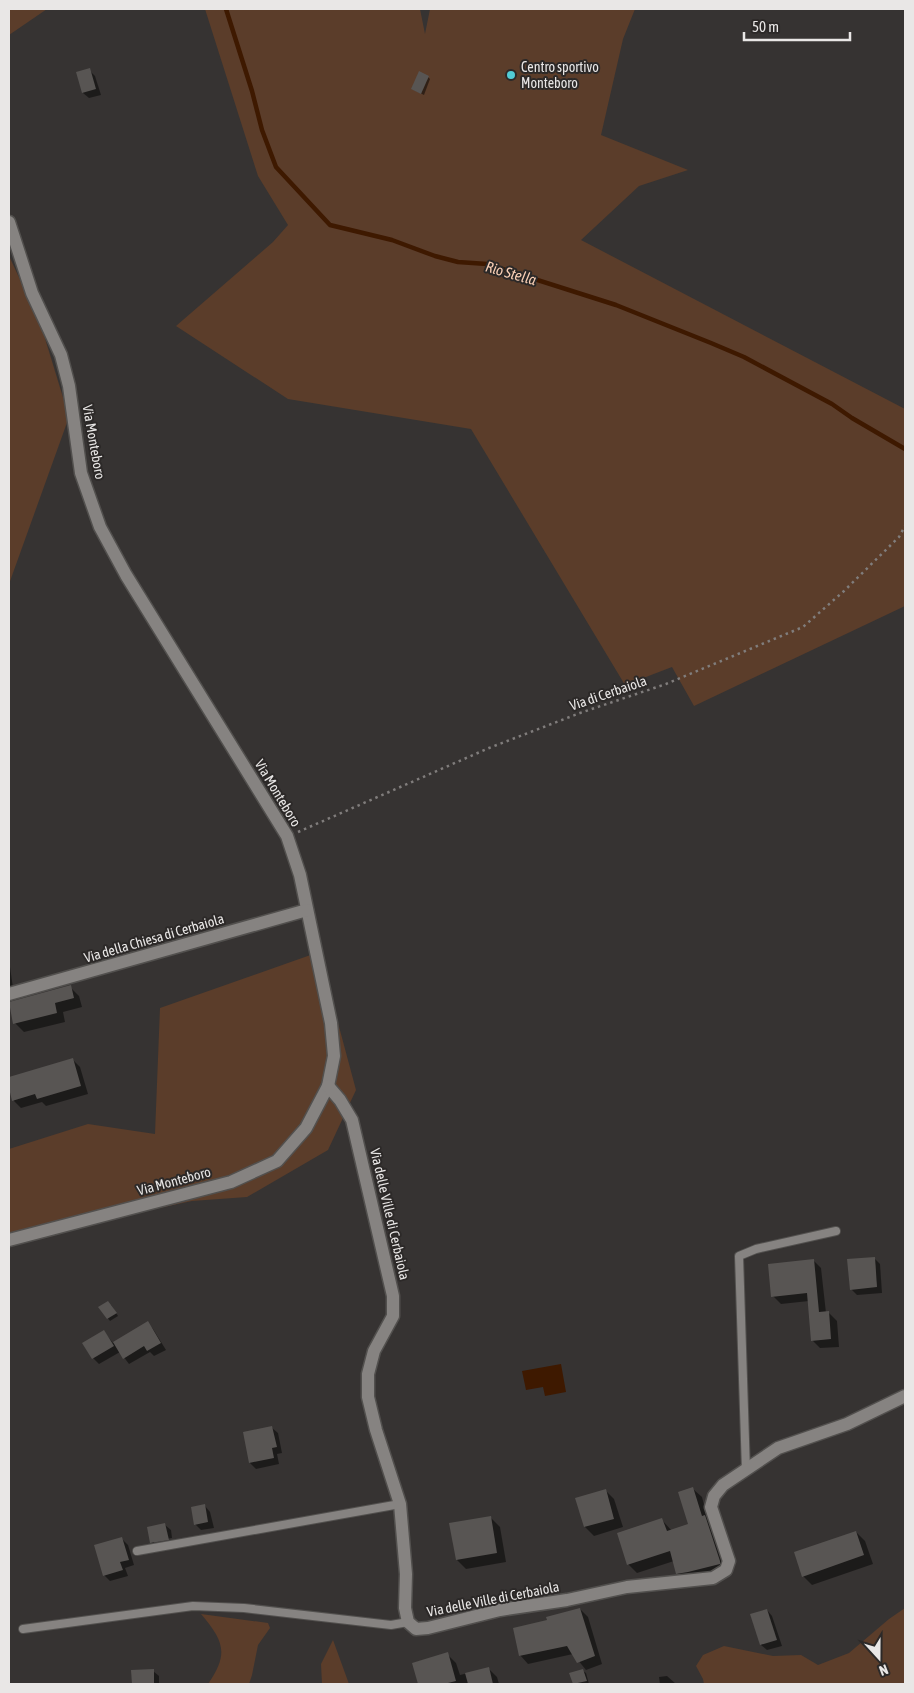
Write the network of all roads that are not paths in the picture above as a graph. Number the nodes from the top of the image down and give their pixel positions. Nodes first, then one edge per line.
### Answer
1 (9, 222) edge
2 (307, 910) junction
3 (9, 994) edge
4 (328, 1086) junction
5 (836, 1231) dead end
6 (9, 1240) edge
7 (905, 1396) edge
8 (746, 1471) junction
9 (400, 1504) junction
10 (137, 1551) dead end
11 (408, 1622) junction
12 (23, 1629) dead end

1 - 2 street, Via Monteboro
2 - 3 street, Via della Chiesa di Cerbaiola
2 - 4 street, Via Monteboro
4 - 6 street, Via Monteboro
4 - 9 street, Via delle Ville di Cerbaiola
5 - 8 lane
7 - 8 street, Via delle Ville di Cerbaiola
8 - 11 street, Via delle Ville di Cerbaiola
9 - 10 lane
9 - 11 street, Via delle Ville di Cerbaiola
11 - 12 lane

